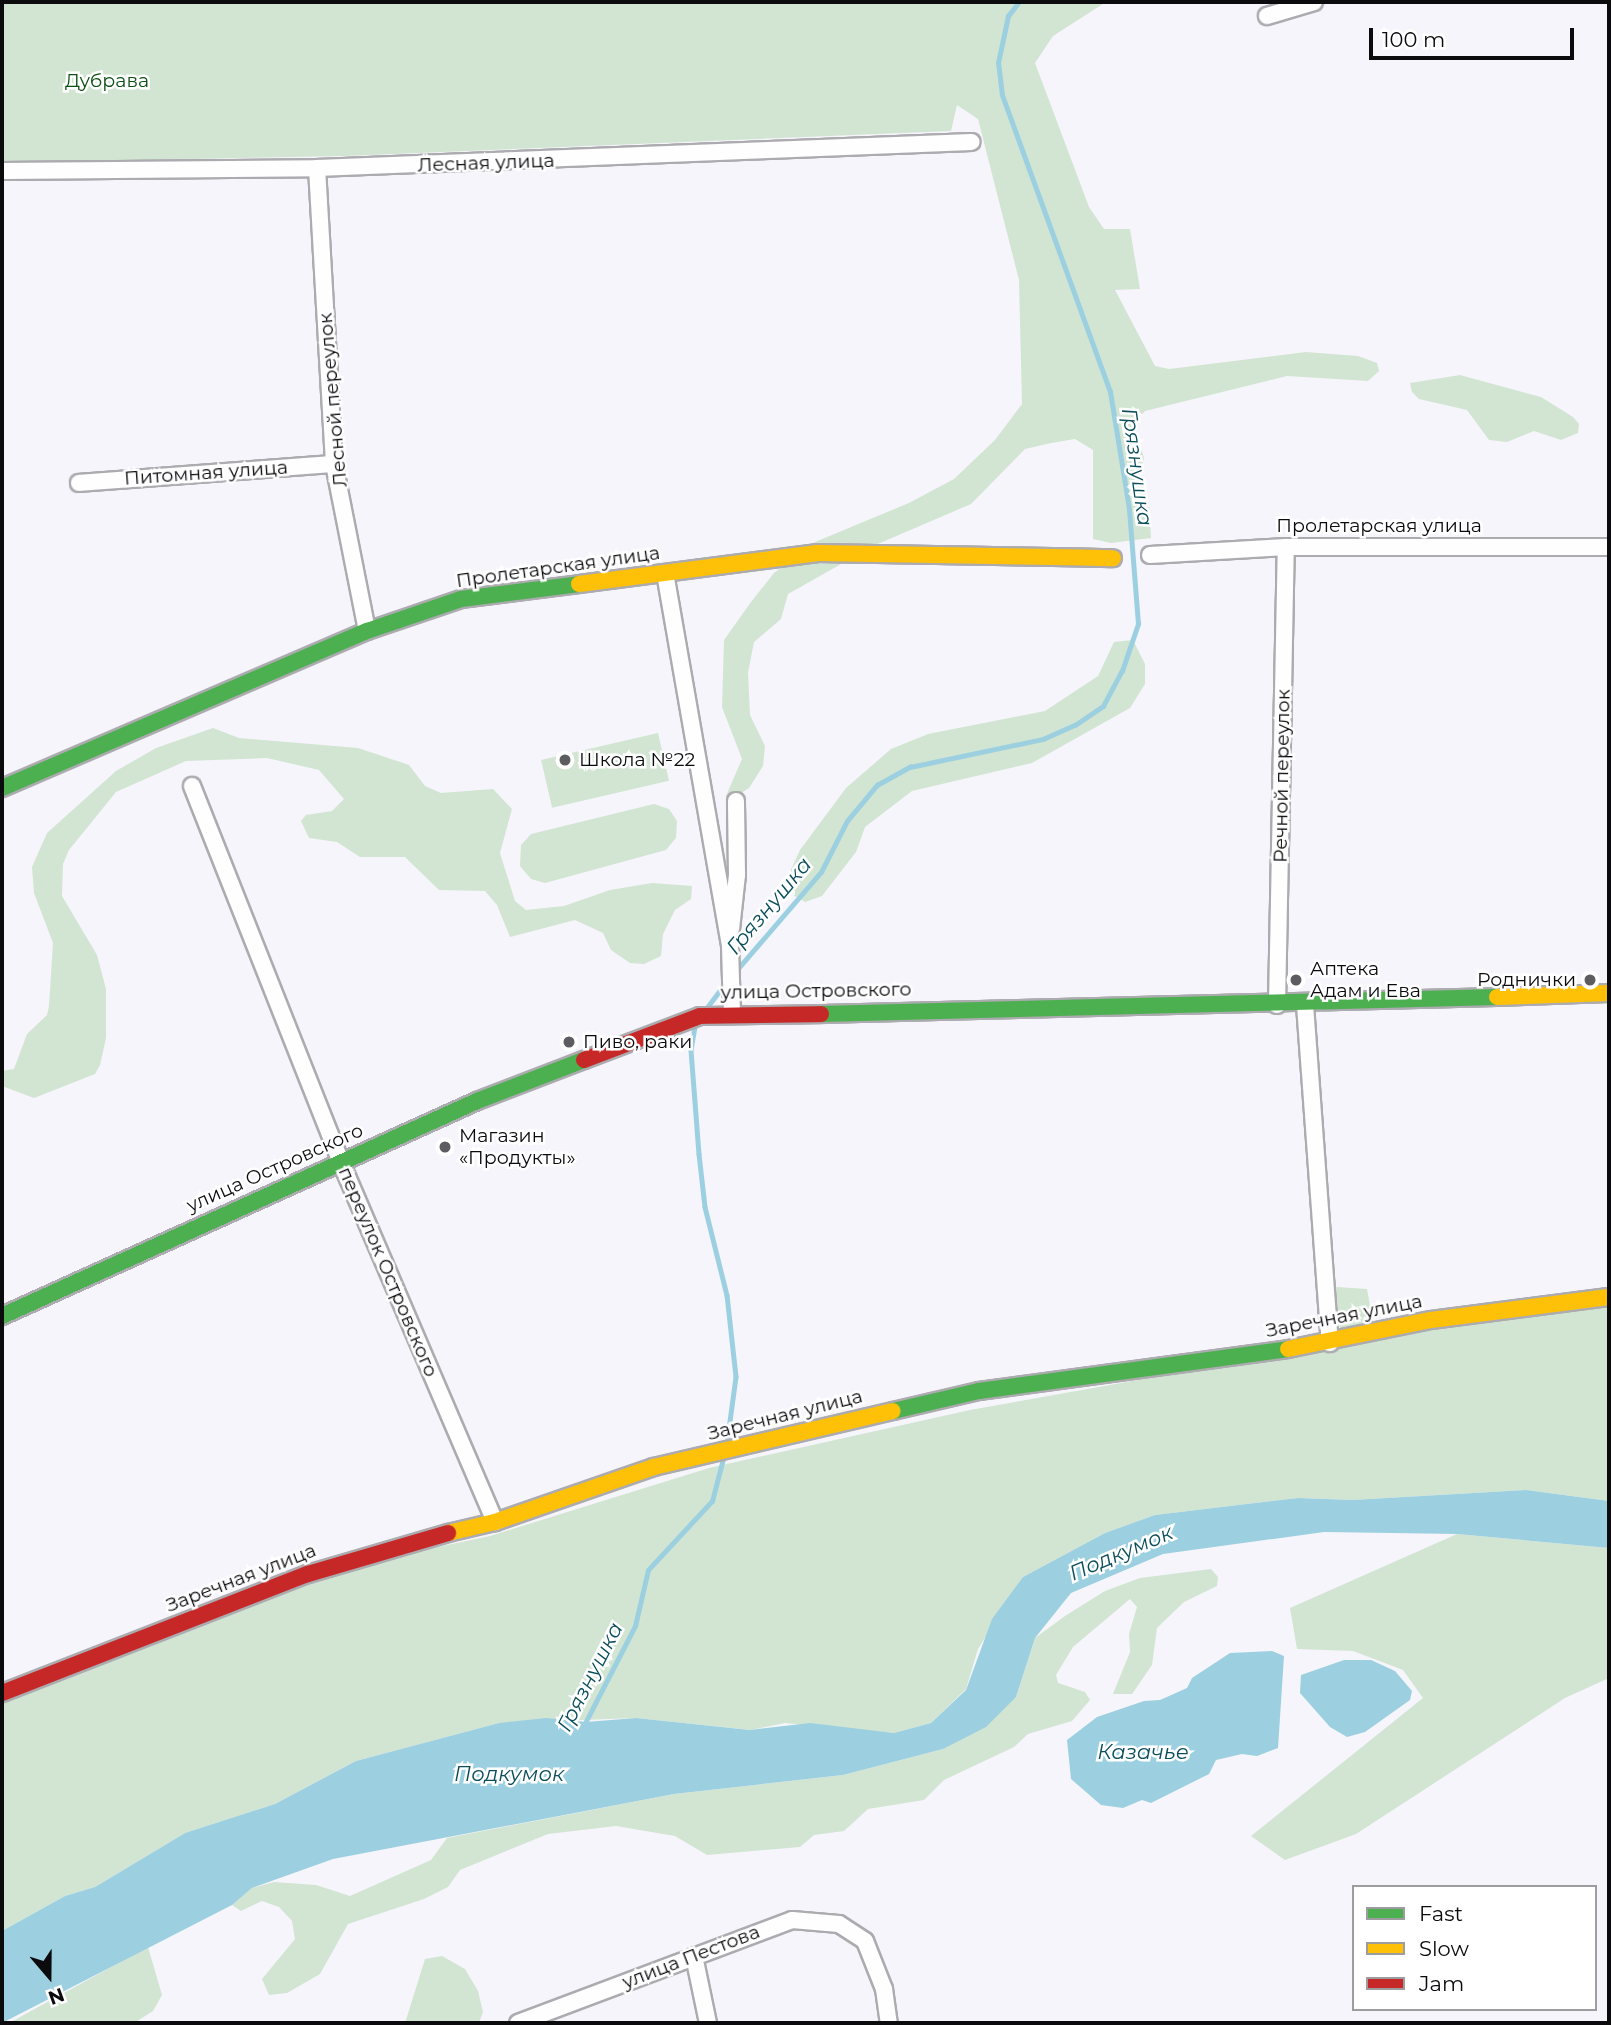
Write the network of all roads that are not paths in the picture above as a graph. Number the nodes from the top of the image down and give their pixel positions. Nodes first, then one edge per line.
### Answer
1 (1314, 2) edge
2 (1267, 16) dead end
3 (971, 142) dead end
4 (317, 168) junction
5 (2, 171) edge
6 (334, 464) junction
7 (79, 483) dead end
8 (1286, 547) junction
9 (1609, 547) edge
10 (1150, 555) dead end
11 (1114, 558) dead end
12 (666, 573) junction
13 (367, 631) junction
14 (192, 786) dead end
15 (2, 788) edge
16 (736, 801) dead end
17 (730, 946) junction
18 (1609, 993) edge
19 (1277, 1004) junction
20 (1305, 1005) junction
21 (726, 1012) junction
22 (340, 1160) junction
23 (1609, 1297) edge
24 (2, 1316) edge
25 (1331, 1343) junction
26 (495, 1522) junction
27 (2, 1693) edge
28 (694, 1956) junction
29 (518, 2023) edge
30 (708, 2023) edge
31 (889, 2023) edge

1 - 2 street
3 - 4 street, Лесная улица
4 - 5 street, Лесная улица
4 - 6 street, Лесной переулок
6 - 7 street, Питомная улица
6 - 13 street, Лесной переулок
8 - 9 street, Пролетарская улица
8 - 10 street, Пролетарская улица
8 - 19 street, Речной переулок
11 - 12 street, Пролетарская улица
12 - 13 street, Пролетарская улица
12 - 17 street
13 - 15 street, Пролетарская улица
14 - 22 street, переулок Островского
16 - 17 street
17 - 21 street
18 - 20 street, улица Островского
19 - 20 street, улица Островского
19 - 21 street, улица Островского
20 - 25 street
21 - 22 street, улица Островского
22 - 24 street, улица Островского
22 - 26 street, переулок Островского
23 - 25 street, Заречная улица
25 - 26 street, Заречная улица
26 - 27 street, Заречная улица
28 - 29 street, улица Пестова
28 - 30 street
28 - 31 street, улица Пестова

